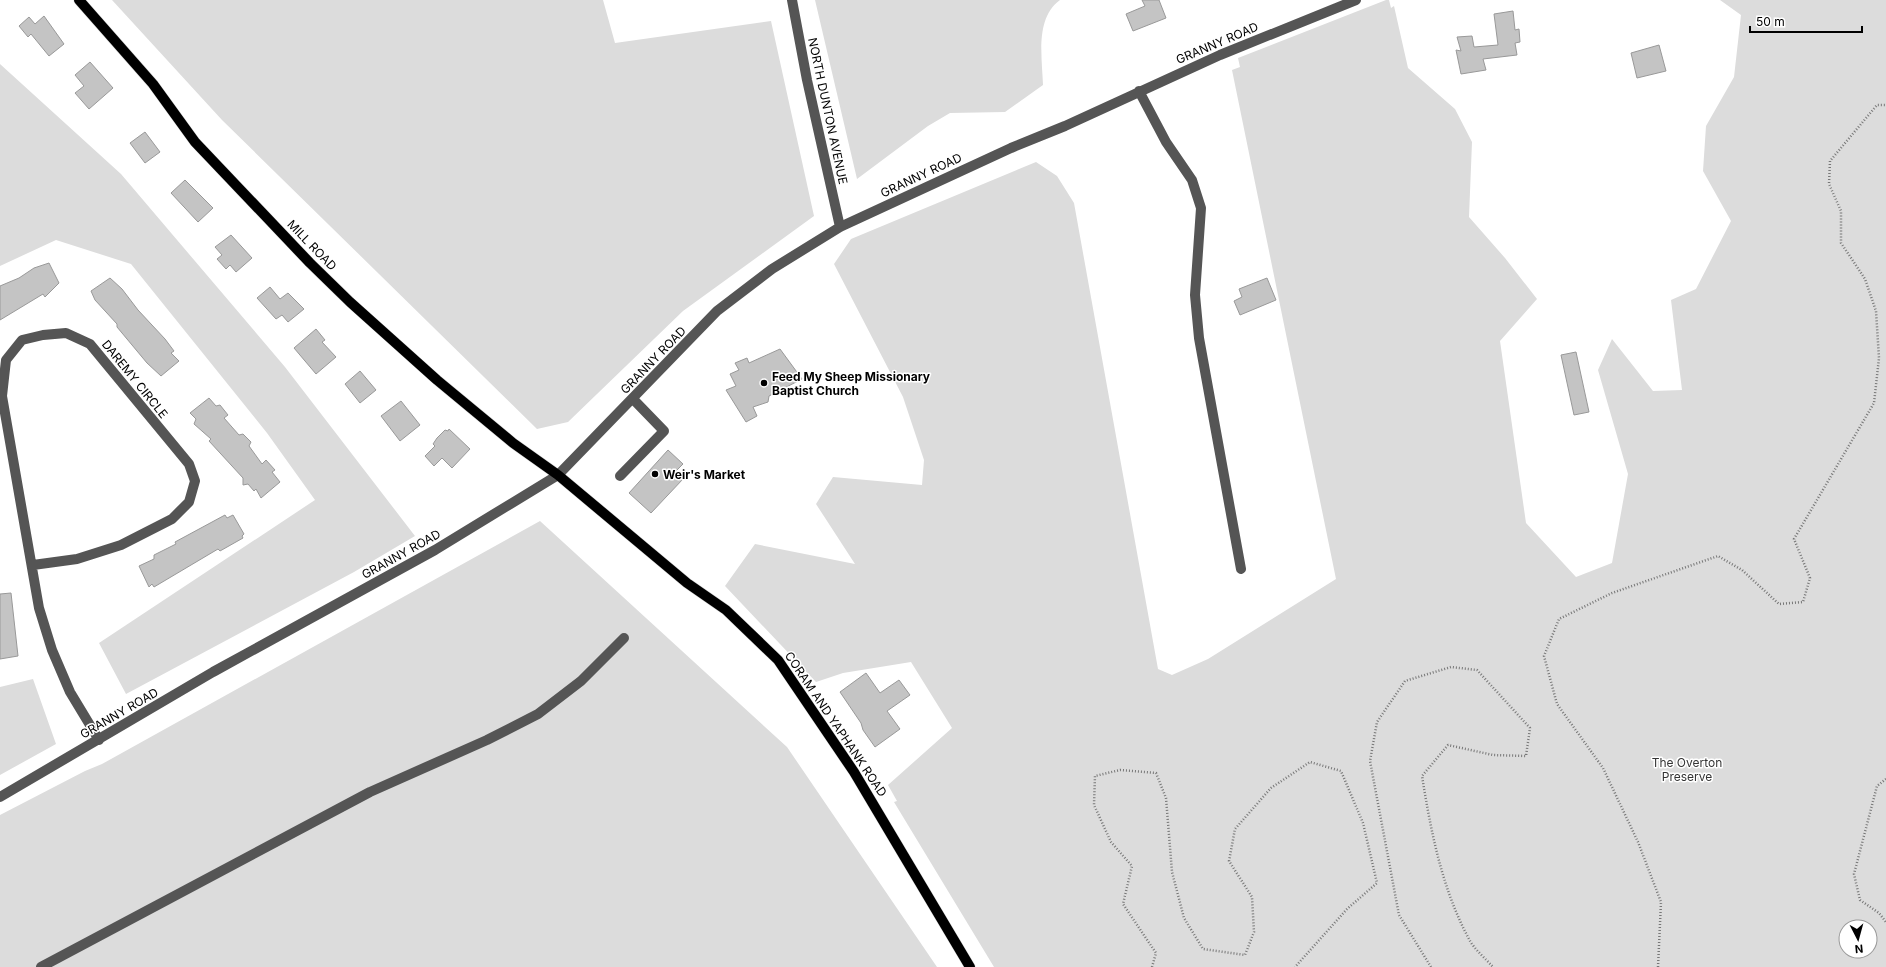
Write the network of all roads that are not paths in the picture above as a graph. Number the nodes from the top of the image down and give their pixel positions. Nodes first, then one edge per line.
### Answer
1 (79, 0) edge
2 (792, 0) edge
3 (1356, 0) edge
4 (1139, 92) junction
5 (840, 227) junction
6 (633, 399) junction
7 (558, 475) junction
8 (620, 476) dead end
9 (33, 565) junction
10 (1242, 569) dead end
11 (624, 638) dead end
12 (99, 740) junction
13 (0, 797) edge
14 (41, 967) edge
15 (970, 967) edge

1 - 7 main road, MILL ROAD
2 - 5 street, NORTH DUNTON AVENUE
3 - 4 street, GRANNY ROAD
4 - 5 street, GRANNY ROAD
4 - 10 street
5 - 6 street, GRANNY ROAD
6 - 7 street, GRANNY ROAD
6 - 8 street
7 - 12 street, GRANNY ROAD
7 - 15 main road, CORAM AND YAPHANK ROAD
9 - 9 street, DAREMY CIRCLE
9 - 12 street, DAREMY CIRCLE
11 - 14 street
12 - 13 street, GRANNY ROAD

